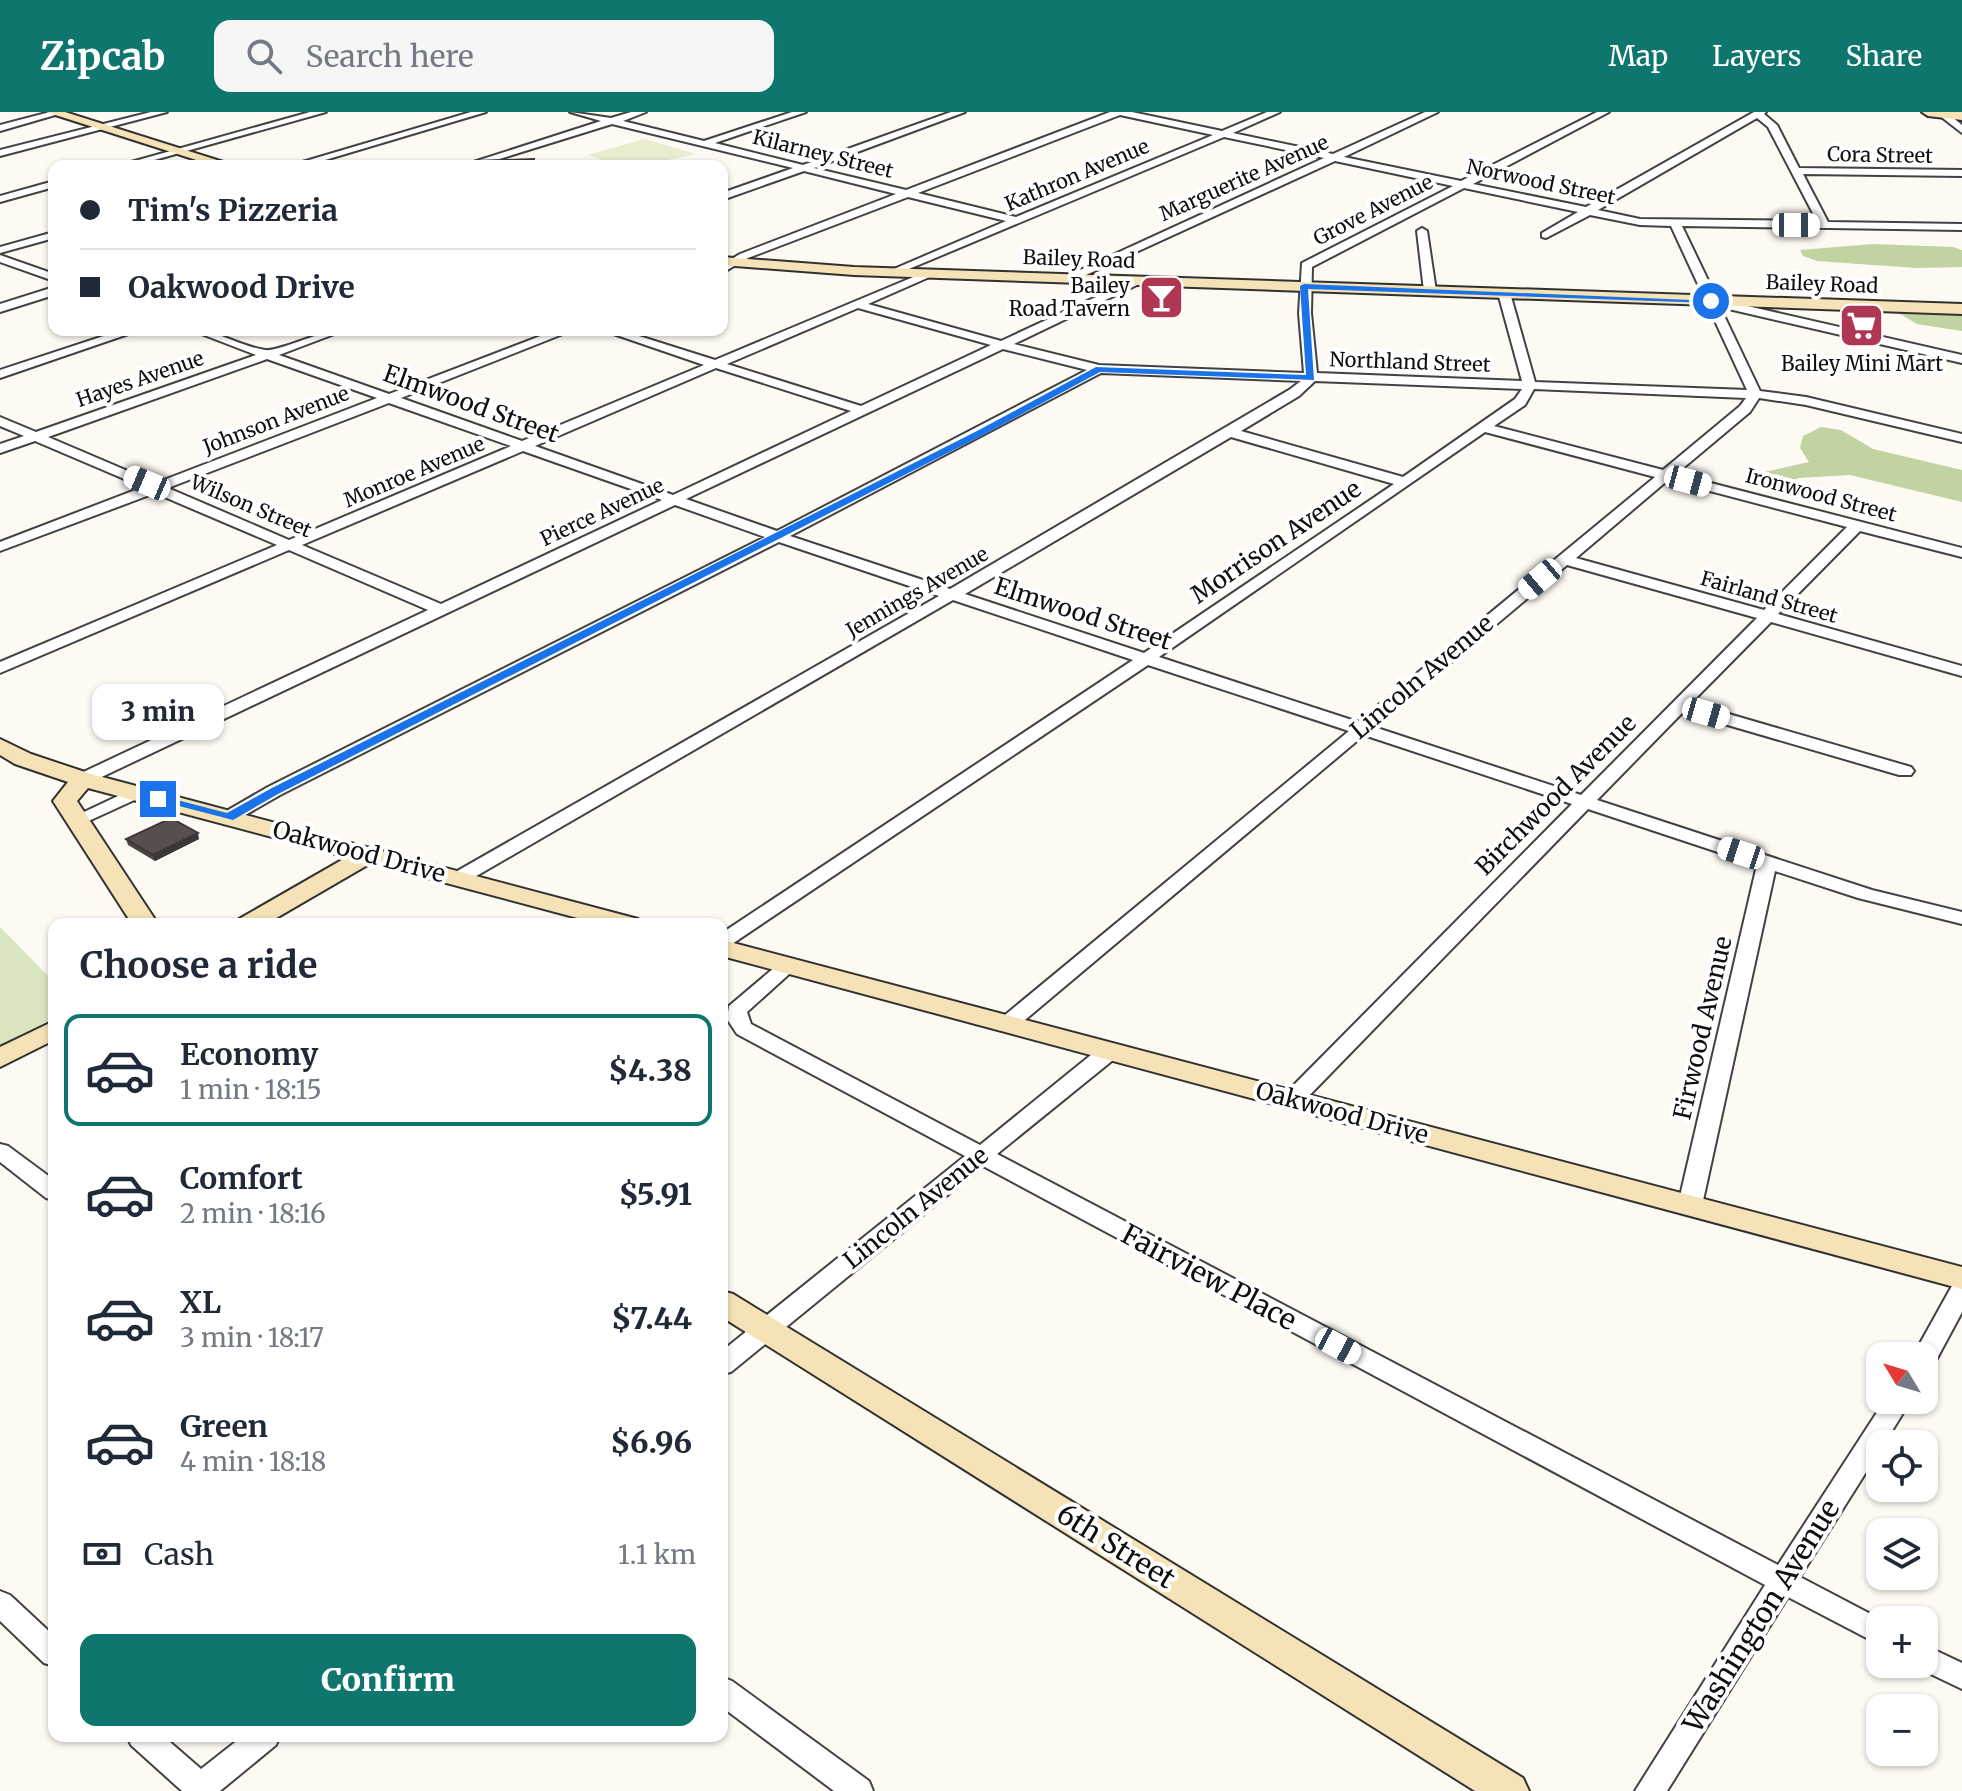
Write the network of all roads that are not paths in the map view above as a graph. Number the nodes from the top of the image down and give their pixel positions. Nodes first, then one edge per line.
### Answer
1 (162, 112) edge
2 (321, 112) edge
3 (481, 112) edge
4 (575, 112) edge
5 (641, 112) edge
6 (801, 112) edge
7 (960, 112) edge
8 (1119, 112) edge
9 (1275, 112) edge
10 (1433, 112) edge
11 (1604, 112) edge
12 (1936, 112) edge
13 (55, 113) edge
14 (1759, 113) edge
15 (1962, 116) edge
16 (612, 121) junction
17 (103, 127) junction
18 (0, 128) edge
19 (1962, 130) edge
20 (1223, 134) junction
21 (704, 144) junction
22 (179, 150) junction
23 (0, 153) edge
24 (1333, 157) junction
25 (143, 160) edge
26 (210, 160) edge
27 (315, 160) edge
28 (485, 160) edge
29 (802, 168) junction
30 (1797, 171) junction
31 (1962, 173) edge
32 (1463, 184) junction
33 (48, 186) edge
34 (906, 193) junction
35 (728, 195) edge
36 (0, 199) edge
37 (1587, 211) junction
38 (1016, 220) junction
39 (1676, 224) junction
40 (1824, 225) junction
41 (1962, 227) edge
42 (1422, 231) dead end
43 (1546, 235) dead end
44 (48, 237) edge
45 (0, 250) edge
46 (0, 258) edge
47 (728, 264) edge
48 (728, 265) edge
49 (893, 272) junction
50 (930, 273) junction
51 (48, 276) edge
52 (1071, 278) junction
53 (1137, 281) junction
54 (1304, 286) junction
55 (1430, 291) junction
56 (48, 293) edge
57 (1504, 293) junction
58 (1711, 301) junction
59 (860, 305) junction
60 (0, 308) edge
61 (1962, 309) edge
62 (116, 336) edge
63 (214, 336) edge
64 (321, 336) edge
65 (551, 336) edge
66 (627, 336) edge
67 (1003, 346) junction
68 (266, 355) junction
69 (1962, 359) edge
70 (718, 365) junction
71 (1099, 369) junction
72 (0, 374) edge
73 (1311, 378) junction
74 (1530, 386) junction
75 (1755, 394) junction
76 (386, 399) junction
77 (863, 411) junction
78 (0, 421) edge
79 (1484, 428) junction
80 (1230, 432) junction
81 (37, 436) junction
82 (1962, 438) edge
83 (523, 448) junction
84 (0, 449) edge
85 (1666, 475) junction
86 (1404, 482) junction
87 (156, 487) junction
88 (673, 500) junction
89 (1856, 526) junction
90 (776, 537) junction
91 (290, 545) junction
92 (0, 547) edge
93 (1962, 553) edge
94 (1564, 559) junction
95 (950, 595) junction
96 (441, 610) junction
97 (1767, 617) junction
98 (1144, 660) junction
99 (0, 668) edge
100 (1962, 671) edge
101 (1679, 705) junction
102 (1358, 730) junction
103 (0, 746) edge
104 (1905, 771) dead end
105 (83, 779) junction
106 (135, 793) junction
107 (1583, 802) junction
108 (229, 817) junction
109 (76, 820) junction
110 (369, 854) junction
111 (1767, 862) junction
112 (459, 878) junction
113 (141, 918) edge
114 (258, 918) edge
115 (607, 918) edge
116 (1962, 918) edge
117 (728, 938) edge
118 (728, 950) edge
119 (788, 966) junction
120 (1006, 1025) junction
121 (48, 1032) edge
122 (1110, 1051) junction
123 (0, 1058) edge
124 (1292, 1100) junction
125 (0, 1151) edge
126 (981, 1155) junction
127 (48, 1187) edge
128 (1690, 1205) junction
129 (1962, 1278) edge
130 (1962, 1290) edge
131 (728, 1306) edge
132 (766, 1330) junction
133 (1933, 1342) edge
134 (728, 1360) edge
135 (1889, 1414) edge
136 (1783, 1581) junction
137 (0, 1603) edge
138 (1866, 1625) edge
139 (48, 1648) edge
140 (1938, 1664) edge
141 (1962, 1677) edge
142 (728, 1694) edge
143 (148, 1742) edge
144 (258, 1742) edge
145 (200, 1790) edge
146 (858, 1791) edge
147 (1509, 1791) edge
148 (1650, 1791) edge

1 - 17 street
2 - 22 street
3 - 27 street
4 - 16 street, Kilarney Street
5 - 16 street
6 - 21 street
7 - 29 street
8 - 20 street, Norwood Street
8 - 34 street
9 - 20 street, Kathron Avenue
10 - 24 street, Marguerite Avenue
11 - 32 street, Grove Avenue
12 - 15 street
12 - 19 street
13 - 17 street
13 - 18 street
14 - 30 street
14 - 37 street
16 - 21 street, Kilarney Street
16 - 28 street
17 - 22 street
17 - 23 street
20 - 24 street, Norwood Street
20 - 38 street, Kathron Avenue
21 - 29 street, Kilarney Street
22 - 25 street
22 - 26 street
24 - 32 street, Norwood Street
24 - 52 street, Marguerite Avenue
29 - 34 street, Kilarney Street
29 - 35 street
30 - 31 street, Cora Street
30 - 40 street
32 - 37 street, Norwood Street
32 - 54 street, Grove Avenue
33 - 36 street
34 - 38 street, Kilarney Street
34 - 47 street
37 - 39 street, Norwood Street
37 - 43 street
38 - 49 street, Kathron Avenue
39 - 40 street, Norwood Street
39 - 58 street
40 - 41 street, Norwood Street
42 - 55 street
44 - 45 street
46 - 51 street
48 - 49 street, Bailey Road
49 - 50 street, Bailey Road
50 - 52 street, Bailey Road
50 - 59 street, Monroe Avenue
52 - 53 street, Bailey Road
53 - 54 street, Bailey Road
53 - 67 street, Pierce Avenue
54 - 55 street, Bailey Road
54 - 73 street
55 - 57 street, Bailey Road
56 - 60 street
57 - 58 street, Bailey Road
57 - 74 street
58 - 61 street, Bailey Road
58 - 69 street
58 - 75 street
59 - 67 street, Northland Street
59 - 70 street, Monroe Avenue
62 - 72 street
63 - 68 street, Elmwood Street
64 - 68 street, Hayes Avenue
65 - 76 street, Johnson Avenue
66 - 70 street
67 - 71 street, Northland Street
67 - 77 street, Pierce Avenue
68 - 76 street, Elmwood Street
68 - 81 street, Hayes Avenue
70 - 77 street
70 - 83 street, Monroe Avenue
71 - 73 street, Northland Street
71 - 90 street
73 - 74 street, Northland Street
73 - 80 street, Jennings Avenue
74 - 75 street, Northland Street
74 - 79 street, Morrison Avenue
75 - 82 street, Northland Street
75 - 85 street, Lincoln Avenue
76 - 83 street, Elmwood Street
76 - 87 street, Johnson Avenue
77 - 88 street, Pierce Avenue
78 - 81 street, Wilson Street
79 - 85 street, Ironwood Street
79 - 86 street, Morrison Avenue
80 - 86 street
80 - 95 street, Jennings Avenue
81 - 84 street, Hayes Avenue
81 - 87 street, Wilson Street
83 - 88 street, Elmwood Street
83 - 91 street, Monroe Avenue
85 - 89 street, Ironwood Street
85 - 94 street, Lincoln Avenue
86 - 98 street, Morrison Avenue
87 - 91 street, Wilson Street
87 - 92 street, Johnson Avenue
88 - 90 street, Elmwood Street
88 - 96 street, Pierce Avenue
89 - 93 street, Ironwood Street
89 - 97 street, Birchwood Avenue
90 - 95 street, Elmwood Street
90 - 108 street
91 - 96 street, Wilson Street
91 - 99 street, Monroe Avenue
94 - 97 street, Fairland Street
94 - 102 street, Lincoln Avenue
95 - 98 street, Elmwood Street
95 - 112 street, Jennings Avenue
96 - 105 street, Pierce Avenue
97 - 100 street, Fairland Street
97 - 101 street, Birchwood Avenue
98 - 102 street, Elmwood Street
98 - 117 street, Morrison Avenue
101 - 104 street
101 - 107 street, Birchwood Avenue
102 - 107 street, Elmwood Street
102 - 120 street, Lincoln Avenue
103 - 105 street, Oakwood Drive
105 - 106 street, Oakwood Drive
105 - 109 street
106 - 108 street, Oakwood Drive
106 - 109 street
107 - 111 street, Elmwood Street
107 - 124 street, Birchwood Avenue
108 - 110 street, Oakwood Drive
109 - 113 street
110 - 112 street, Oakwood Drive
110 - 114 street
111 - 116 street, Elmwood Street
111 - 128 street, Firwood Avenue
112 - 115 street, Oakwood Drive
118 - 119 street, Oakwood Drive
119 - 120 street, Oakwood Drive
119 - 126 street, Fairview Place
120 - 122 street, Oakwood Drive
121 - 123 street
122 - 124 street, Oakwood Drive
122 - 126 street, Lincoln Avenue
124 - 128 street, Oakwood Drive
125 - 127 street
126 - 132 street, Lincoln Avenue
126 - 136 street, Fairview Place
128 - 129 street, Oakwood Drive
130 - 133 street
131 - 132 street, 6th Street
132 - 134 street, Lincoln Avenue
132 - 147 street, 6th Street
135 - 136 street, Washington Avenue
136 - 138 street, Fairview Place
136 - 148 street, Washington Avenue
137 - 139 street
140 - 141 street
142 - 146 street
143 - 145 street
144 - 145 street

